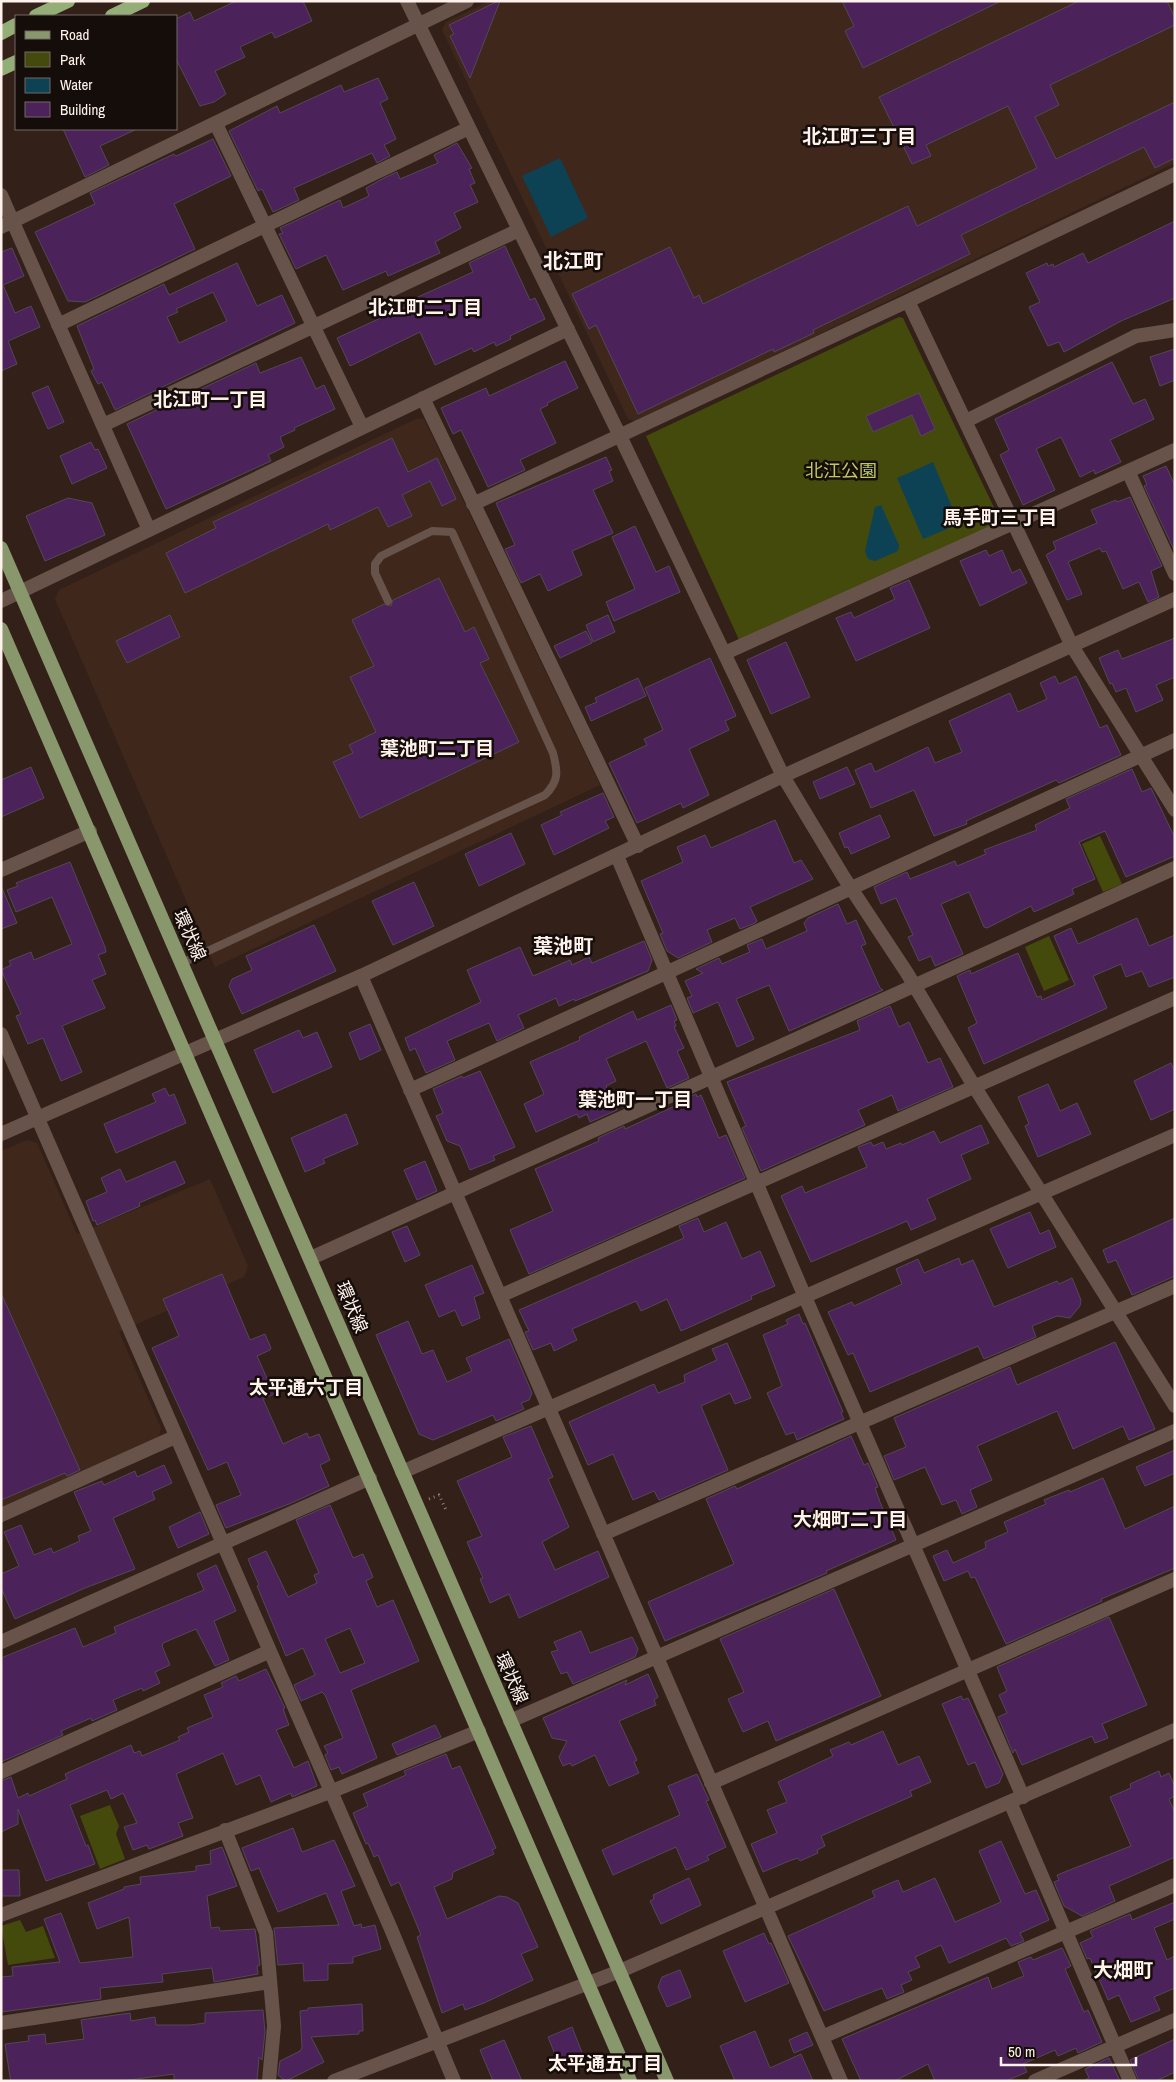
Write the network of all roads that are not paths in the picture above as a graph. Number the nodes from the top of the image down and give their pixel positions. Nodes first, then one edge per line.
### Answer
1 (68, 1) edge
2 (143, 1) edge
3 (407, 1) edge
4 (467, 1) edge
5 (38, 15) edge
6 (114, 15) edge
7 (418, 24) junction
8 (15, 26) edge
9 (1, 32) edge
10 (15, 62) edge
11 (1, 69) edge
12 (216, 124) junction
13 (469, 128) junction
14 (1175, 174) edge
15 (1, 195) edge
16 (7, 224) edge
17 (265, 226) junction
18 (519, 230) junction
19 (908, 301) junction
20 (58, 325) junction
21 (314, 326) junction
22 (568, 329) junction
23 (1175, 330) edge
24 (423, 398) junction
25 (966, 421) junction
26 (103, 425) junction
27 (362, 427) junction
28 (620, 436) junction
29 (1175, 450) edge
30 (1128, 471) junction
31 (472, 504) junction
32 (1014, 522) junction
33 (149, 530) junction
34 (1, 548) edge
35 (1175, 574) edge
36 (20, 591) junction
37 (1175, 599) edge
38 (1, 601) edge
39 (388, 601) dead end
40 (1, 629) edge
41 (1072, 646) junction
42 (724, 653) junction
43 (1175, 740) edge
44 (1140, 754) junction
45 (783, 776) junction
46 (1175, 810) edge
47 (90, 831) junction
48 (638, 846) junction
49 (617, 856) junction
50 (1175, 868) edge
51 (1, 870) edge
52 (852, 887) junction
53 (182, 963) junction
54 (667, 972) junction
55 (361, 976) junction
56 (914, 986) junction
57 (1175, 998) edge
58 (1, 1034) edge
59 (216, 1040) junction
60 (186, 1054) junction
61 (711, 1078) junction
62 (974, 1086) junction
63 (410, 1090) junction
64 (38, 1119) junction
65 (1, 1134) edge
66 (1175, 1136) edge
67 (756, 1183) junction
68 (455, 1193) junction
69 (1043, 1193) junction
70 (311, 1258) junction
71 (1175, 1286) edge
72 (500, 1296) junction
73 (805, 1296) junction
74 (1115, 1311) junction
75 (1175, 1406) edge
76 (548, 1408) junction
77 (860, 1423) junction
78 (1175, 1431) edge
79 (175, 1437) junction
80 (402, 1472) junction
81 (370, 1478) junction
82 (1, 1515) edge
83 (603, 1534) junction
84 (222, 1544) junction
85 (913, 1545) junction
86 (1175, 1579) edge
87 (1, 1642) edge
88 (268, 1652) junction
89 (657, 1657) junction
90 (968, 1670) junction
91 (510, 1721) junction
92 (1175, 1730) edge
93 (479, 1731) junction
94 (1, 1772) edge
95 (712, 1783) junction
96 (330, 1792) junction
97 (1023, 1797) junction
98 (1010, 1802) junction
99 (225, 1830) junction
100 (1175, 1885) edge
101 (766, 1909) junction
102 (1, 1915) edge
103 (1066, 1932) junction
104 (620, 1971) junction
105 (270, 1982) junction
106 (588, 1983) junction
107 (1175, 2020) edge
108 (1, 2023) edge
109 (822, 2037) junction
110 (438, 2042) junction
111 (1115, 2046) junction
112 (269, 2081) edge
113 (334, 2081) edge
114 (454, 2081) edge
115 (630, 2081) edge
116 (667, 2081) edge
117 (841, 2081) edge
118 (1035, 2081) edge
119 (1130, 2081) edge

1 - 5 highway
2 - 6 highway
3 - 7 street
4 - 7 street
7 - 12 street
7 - 13 street
8 - 9 highway
10 - 11 highway
12 - 16 street
12 - 17 street
13 - 17 street
13 - 18 street
14 - 19 street
15 - 16 street
16 - 20 street
17 - 20 street
17 - 21 street
18 - 21 street
18 - 22 street
19 - 25 street
19 - 28 street
20 - 26 street
21 - 26 street
21 - 27 street
22 - 24 street
22 - 28 street
23 - 25 street
24 - 27 street
24 - 31 street
25 - 32 street
26 - 33 street
27 - 33 street
28 - 31 street
28 - 42 street
29 - 30 street
30 - 32 street
30 - 35 street
31 - 48 street
32 - 41 street
32 - 42 street
33 - 36 street
34 - 36 main road, 環状線
36 - 38 street
36 - 53 main road, 環状線
37 - 41 street
39 - 53 lane
40 - 47 main road
41 - 44 street
41 - 45 street
42 - 45 street
43 - 44 street
44 - 46 street
44 - 52 street
45 - 48 street
45 - 52 street
47 - 51 street
47 - 60 main road
48 - 49 street
49 - 54 street
49 - 55 street
50 - 56 street
52 - 54 street
52 - 56 street
53 - 59 main road, 環状線
54 - 61 street
54 - 63 street
55 - 59 street
55 - 63 street
56 - 61 street
56 - 62 street
57 - 62 street
58 - 64 street
59 - 60 street
59 - 70 main road, 環状線
60 - 64 street
60 - 81 main road
61 - 67 street
61 - 68 street
62 - 67 street
62 - 69 street
63 - 68 street
64 - 65 street
64 - 79 street
66 - 69 street
67 - 72 street
67 - 73 street
68 - 70 street
68 - 72 street
69 - 73 street
69 - 74 street
70 - 80 main road, 環状線
71 - 74 street
72 - 76 street
73 - 76 street
73 - 77 street
74 - 75 street
74 - 77 street
76 - 80 street
76 - 83 street
77 - 83 street
77 - 85 street
78 - 85 street
79 - 82 street
79 - 84 street
80 - 91 main road, 環状線
81 - 84 street
81 - 93 main road
83 - 89 street
84 - 87 street
84 - 88 street
85 - 89 street
85 - 90 street
86 - 90 street
88 - 94 street
88 - 96 street
89 - 91 street
89 - 95 street
90 - 95 street
90 - 97 street
91 - 104 main road, 環状線
92 - 97 street
93 - 96 street
93 - 106 main road
95 - 101 street
96 - 99 street
96 - 110 street
97 - 98 street
98 - 101 street
98 - 103 street
99 - 102 street
99 - 105 street
100 - 103 street
101 - 104 street
101 - 109 street
103 - 109 street
103 - 111 street
104 - 106 street
104 - 116 main road, 環状線
105 - 108 street
105 - 112 street
106 - 110 street
106 - 115 main road
107 - 111 street
109 - 117 street
110 - 113 street
110 - 114 street
111 - 118 street
111 - 119 street

